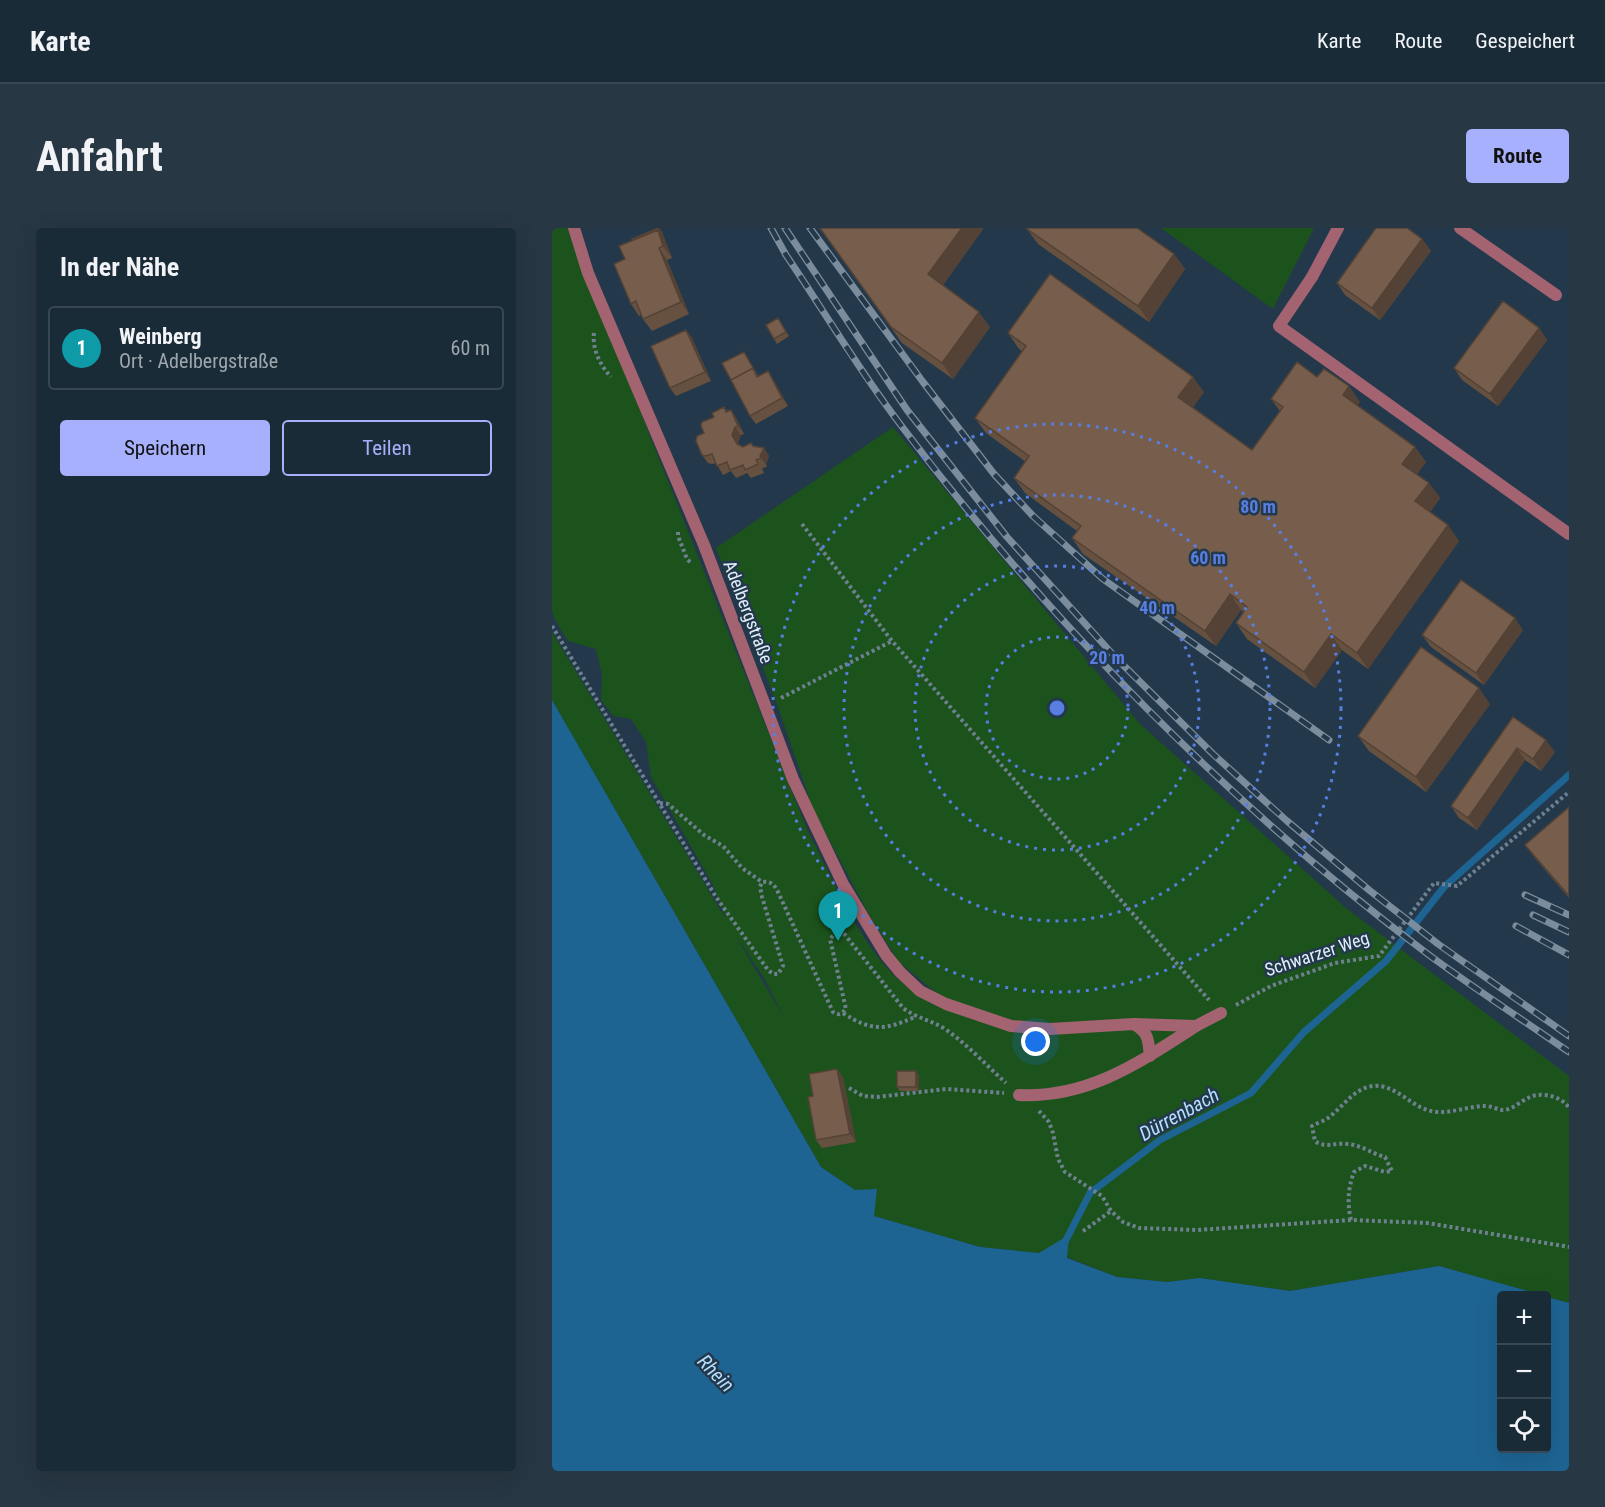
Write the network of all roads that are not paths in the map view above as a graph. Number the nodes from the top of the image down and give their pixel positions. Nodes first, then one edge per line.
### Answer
1 (574, 228) edge
2 (1338, 228) edge
3 (1460, 228) edge
4 (1556, 295) dead end
5 (1569, 534) edge
6 (1221, 1013) road end
7 (1134, 1024) junction
8 (1196, 1026) junction
9 (1150, 1056) junction
10 (1025, 1095) road end

1 - 7 street, Adelbergstraße
2 - 5 street
3 - 4 street
6 - 8 street
7 - 8 street
7 - 9 street
8 - 9 street
9 - 10 street

